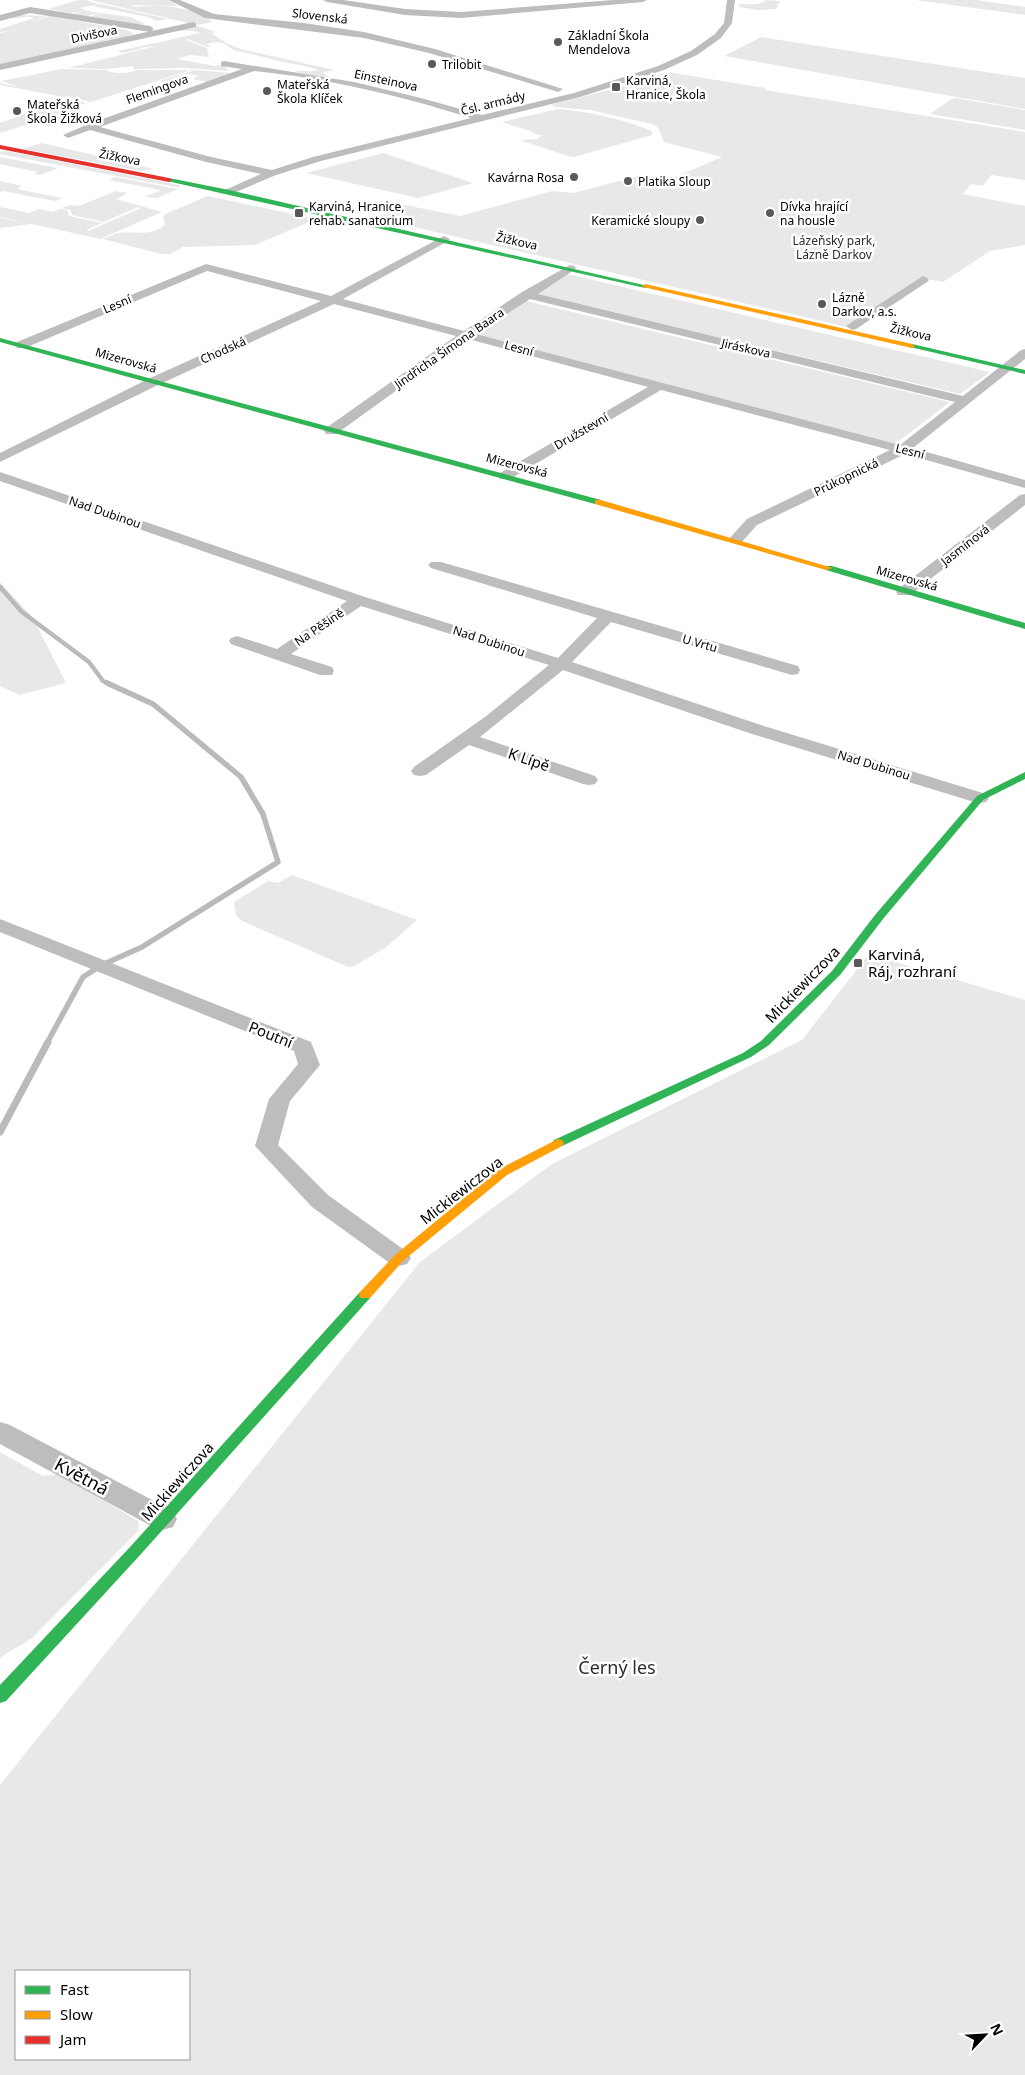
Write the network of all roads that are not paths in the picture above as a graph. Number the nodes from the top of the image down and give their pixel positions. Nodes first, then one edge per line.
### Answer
1 (172, 0) edge
2 (327, 0) edge
3 (643, 0) edge
4 (731, 0) edge
5 (482, 15) junction
6 (0, 18) edge
7 (492, 19) dead end
8 (193, 25) dead end
9 (163, 32) junction
10 (224, 64) dead end
11 (0, 68) edge
12 (254, 68) junction
13 (558, 89) dead end
14 (480, 118) junction
15 (89, 127) junction
16 (68, 135) dead end
17 (0, 147) edge
18 (272, 172) junction
19 (229, 192) junction
20 (444, 239) junction
21 (570, 268) junction
22 (923, 280) dead end
23 (526, 296) junction
24 (333, 300) junction
25 (852, 326) dead end
26 (468, 334) junction
27 (0, 340) edge
28 (21, 345) junction
29 (1025, 353) edge
30 (1006, 368) junction
31 (1025, 372) edge
32 (153, 382) junction
33 (658, 386) junction
34 (965, 400) junction
35 (330, 431) junction
36 (902, 450) junction
37 (0, 458) edge
38 (0, 476) edge
39 (505, 476) junction
40 (1025, 484) edge
41 (1025, 498) edge
42 (736, 540) junction
43 (436, 566) dead end
44 (904, 592) junction
45 (359, 600) junction
46 (608, 616) junction
47 (1025, 626) edge
48 (237, 641) dead end
49 (280, 654) junction
50 (561, 664) junction
51 (792, 670) dead end
52 (326, 671) dead end
53 (469, 739) junction
54 (420, 771) dead end
55 (1025, 775) edge
56 (589, 780) dead end
57 (980, 798) junction
58 (0, 925) edge
59 (399, 1258) junction
60 (1, 1432) edge
61 (163, 1519) junction
62 (0, 1696) edge

1 - 13 street, Slovenská
2 - 5 street, Slovenská
3 - 5 street, Slovenská
4 - 14 street, Čsl. armády
5 - 7 street, Slovenská
6 - 9 street
8 - 9 street, Divišova
9 - 11 street, Divišova
10 - 12 street, Einsteinova
12 - 14 street, Einsteinova
12 - 15 street, Flemingova
14 - 18 street, Čsl. armády
15 - 16 street, Flemingova
15 - 18 street, Žižkova
17 - 19 street, Žižkova
18 - 19 street, Čsl. armády
19 - 20 street, Žižkova
20 - 21 street, Žižkova
20 - 24 street, Chodská
21 - 23 street, Jindřicha Šimona Baara
21 - 30 street, Žižkova
22 - 25 street
23 - 26 street, Jindřicha Šimona Baara
23 - 34 street, Jiráskova
24 - 26 street, Lesní
24 - 28 street, Lesní
24 - 32 street, Chodská
26 - 33 street, Lesní
26 - 35 street, Jindřicha Šimona Baara
27 - 28 street, Mizerovská
28 - 32 street, Mizerovská
29 - 30 street, Průkopnická
30 - 31 street, Žižkova
30 - 34 street, Průkopnická
32 - 35 street, Mizerovská
32 - 37 street, Chodská
33 - 36 street, Lesní
33 - 39 street, Družstevní
34 - 36 street, Průkopnická
35 - 39 street, Mizerovská
36 - 40 street, Lesní
36 - 42 street, Průkopnická
38 - 45 street, Nad Dubinou
39 - 42 street, Mizerovská
41 - 44 street, Jasmínová
42 - 44 street, Mizerovská
43 - 46 street, U Vrtu
44 - 47 street, Mizerovská
45 - 49 street, Na Pěšině
45 - 50 street, Nad Dubinou
46 - 50 street
46 - 51 street, U Vrtu
48 - 49 street, Na Pěšině
49 - 52 street, Na Pěšině
50 - 53 street
50 - 57 street, Nad Dubinou
53 - 54 street
53 - 56 street, K Lípě
55 - 57 street, Mickiewiczova
57 - 59 street, Mickiewiczova
58 - 59 street, Poutní
59 - 61 street, Mickiewiczova
60 - 61 street, Květná
61 - 62 street, Mickiewiczova

